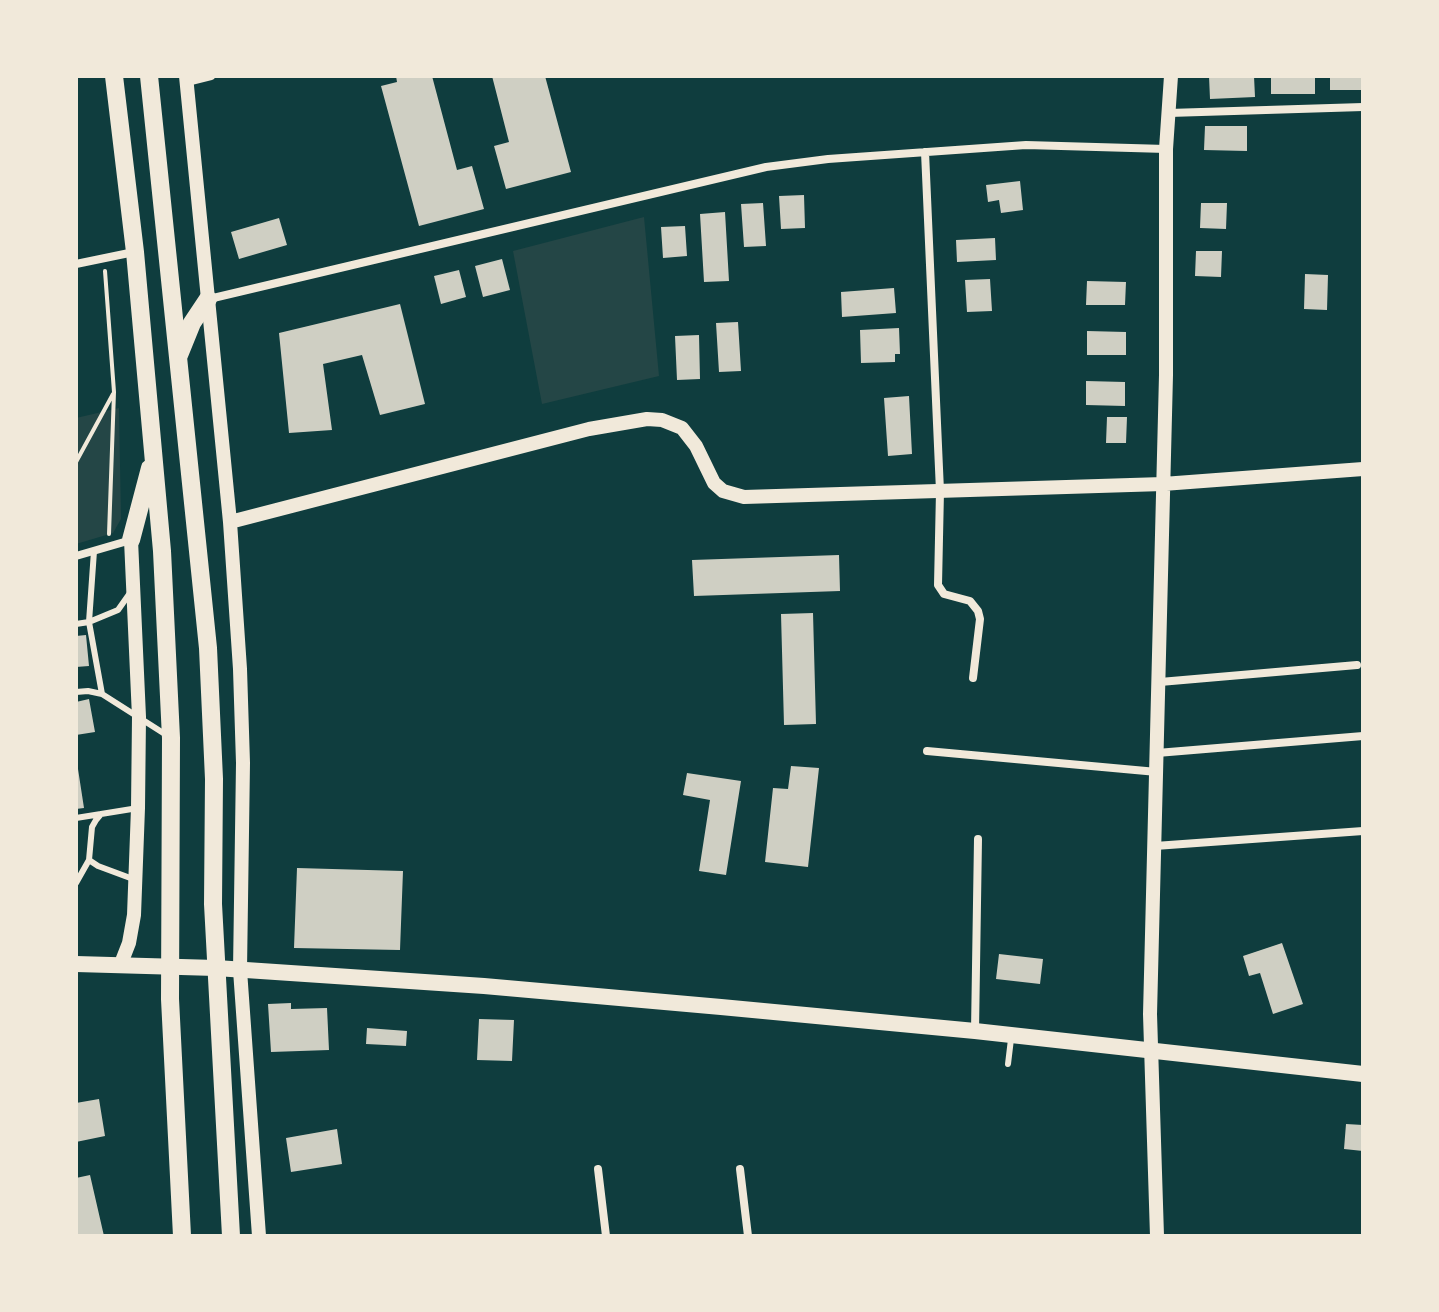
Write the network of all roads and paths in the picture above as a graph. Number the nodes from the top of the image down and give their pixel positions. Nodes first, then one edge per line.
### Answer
1 (114, 76) edge
2 (149, 76) edge
3 (211, 76) edge
4 (1171, 76) edge
5 (186, 79) edge
6 (1363, 107) edge
7 (1169, 113) junction
8 (1166, 149) junction
9 (925, 152) junction
10 (135, 252) junction
11 (104, 258) junction
12 (76, 264) edge
13 (208, 299) junction
14 (178, 357) junction
15 (114, 392) junction
16 (154, 453) junction
17 (76, 462) edge
18 (1363, 469) edge
19 (1163, 484) junction
20 (940, 491) junction
21 (230, 522) junction
22 (131, 540) junction
23 (108, 548) junction
24 (94, 551) junction
25 (76, 556) edge
26 (133, 590) junction
27 (89, 622) junction
28 (76, 624) edge
29 (1357, 665) dead end
30 (973, 678) dead end
31 (1160, 682) junction
32 (76, 692) edge
33 (102, 694) junction
34 (139, 717) junction
35 (1363, 736) edge
36 (171, 738) junction
37 (927, 751) dead end
38 (1157, 753) junction
39 (1157, 772) junction
40 (138, 808) junction
41 (101, 814) junction
42 (76, 818) edge
43 (1363, 831) edge
44 (978, 839) dead end
45 (1155, 846) junction
46 (89, 860) junction
47 (136, 880) junction
48 (76, 883) edge
49 (76, 964) edge
50 (120, 966) junction
51 (169, 967) junction
52 (216, 968) junction
53 (240, 970) junction
54 (975, 1031) junction
55 (1012, 1035) junction
56 (1150, 1050) junction
57 (1008, 1064) dead end
58 (1363, 1074) edge
59 (598, 1169) dead end
60 (740, 1169) dead end
61 (182, 1236) edge
62 (231, 1236) edge
63 (259, 1236) edge
64 (606, 1236) edge
65 (748, 1236) edge
66 (1157, 1236) edge

1 - 10 main road
2 - 14 main road
3 - 5 street
4 - 7 street
5 - 13 street
6 - 7 street
7 - 8 street
8 - 9 street
8 - 19 street
9 - 13 street
9 - 20 street
10 - 11 street
10 - 16 main road
11 - 12 street
11 - 15 path
13 - 14 main road
13 - 21 street
14 - 52 main road
15 - 17 path
15 - 23 path
16 - 22 main road
16 - 36 main road
18 - 19 street
19 - 20 street
19 - 31 street
20 - 21 street
20 - 30 street
21 - 53 street
22 - 23 street
22 - 26 street
23 - 24 street
24 - 25 street
24 - 27 lane
26 - 27 lane
26 - 34 street
27 - 28 lane
27 - 33 lane
29 - 31 street
31 - 38 street
32 - 33 lane
33 - 34 lane
34 - 36 lane
34 - 40 street
35 - 38 street
36 - 51 main road
37 - 39 street
38 - 39 street
39 - 45 street
40 - 41 lane
40 - 47 street
41 - 42 lane
41 - 46 lane
43 - 45 street
44 - 54 street
45 - 56 street
46 - 47 lane
46 - 48 lane
47 - 50 street
49 - 50 main road
50 - 51 main road
51 - 52 main road
51 - 61 main road
52 - 53 main road
52 - 62 main road
53 - 54 main road
53 - 63 street
54 - 55 main road
55 - 56 main road
55 - 57 lane
56 - 58 main road
56 - 66 street
59 - 64 street
60 - 65 street

